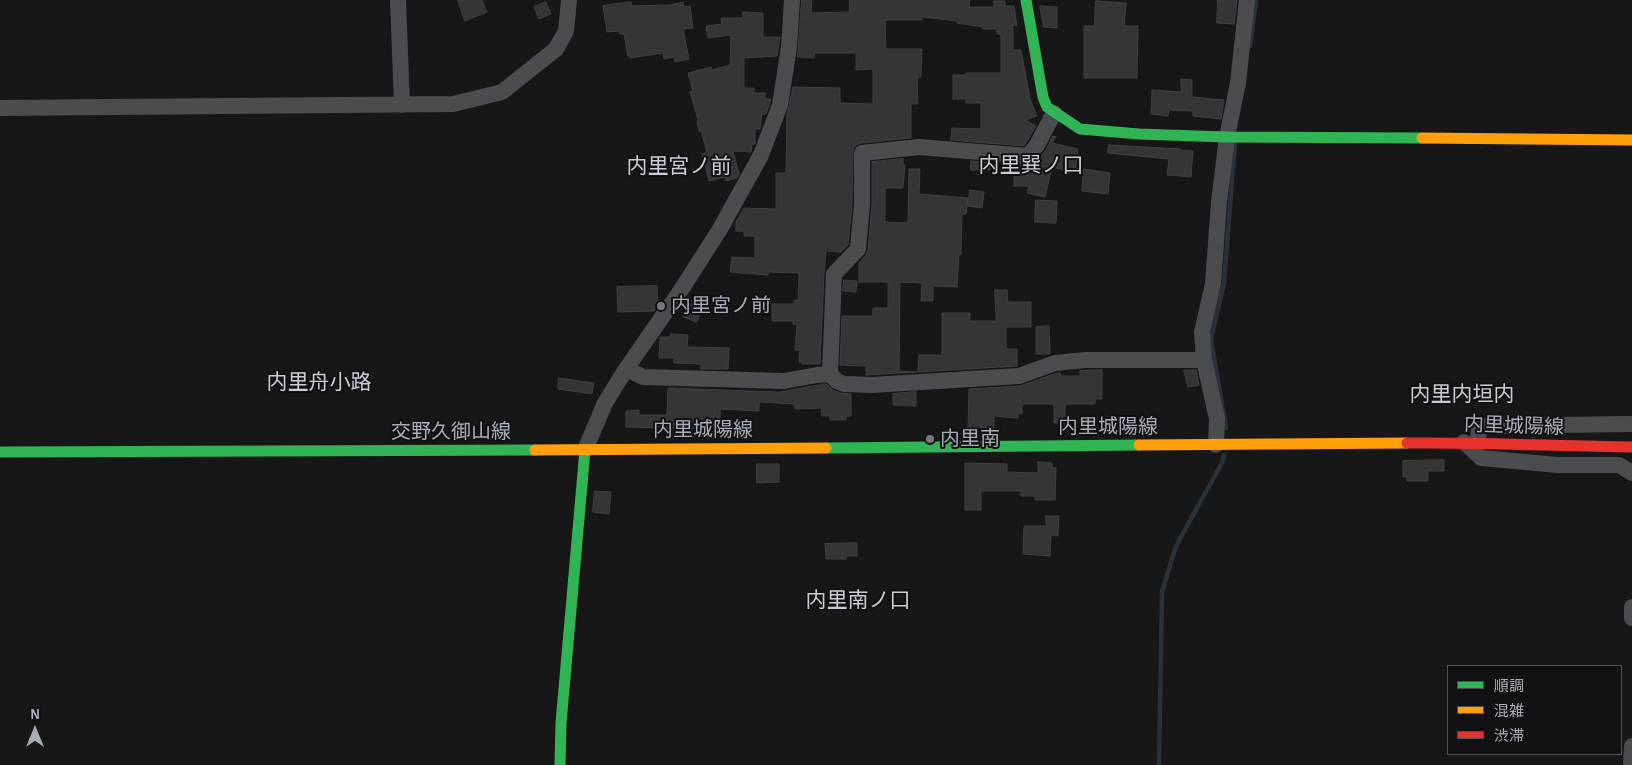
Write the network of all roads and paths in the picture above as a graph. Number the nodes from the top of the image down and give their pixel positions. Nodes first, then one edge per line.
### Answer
1 (398, 0) edge
2 (569, 0) edge
3 (792, 0) edge
4 (1026, 0) edge
5 (1247, 0) edge
6 (402, 105) junction
7 (0, 108) edge
8 (1054, 113) junction
9 (1227, 137) junction
10 (1632, 140) edge
11 (1204, 360) junction
12 (626, 369) junction
13 (830, 374) junction
14 (1632, 424) edge
15 (1471, 442) junction
16 (1216, 444) junction
17 (1632, 447) edge
18 (585, 450) junction
19 (0, 452) edge
20 (1632, 473) edge
21 (1632, 607) edge
22 (1632, 618) edge
23 (1632, 746) edge
24 (560, 765) edge
25 (1631, 765) edge

1 - 6 street
2 - 6 street
3 - 12 street
4 - 8 main road
5 - 9 street
6 - 7 street
8 - 9 main road
8 - 13 street
9 - 10 main road
9 - 11 street
11 - 13 street
11 - 16 street
12 - 13 street
12 - 18 street
14 - 15 street
15 - 16 main road, 内里城陽線
15 - 17 main road, 内里城陽線
15 - 20 street
16 - 18 main road, 内里城陽線
18 - 19 main road, 交野久御山線
18 - 24 main road
21 - 22 street
23 - 25 street

